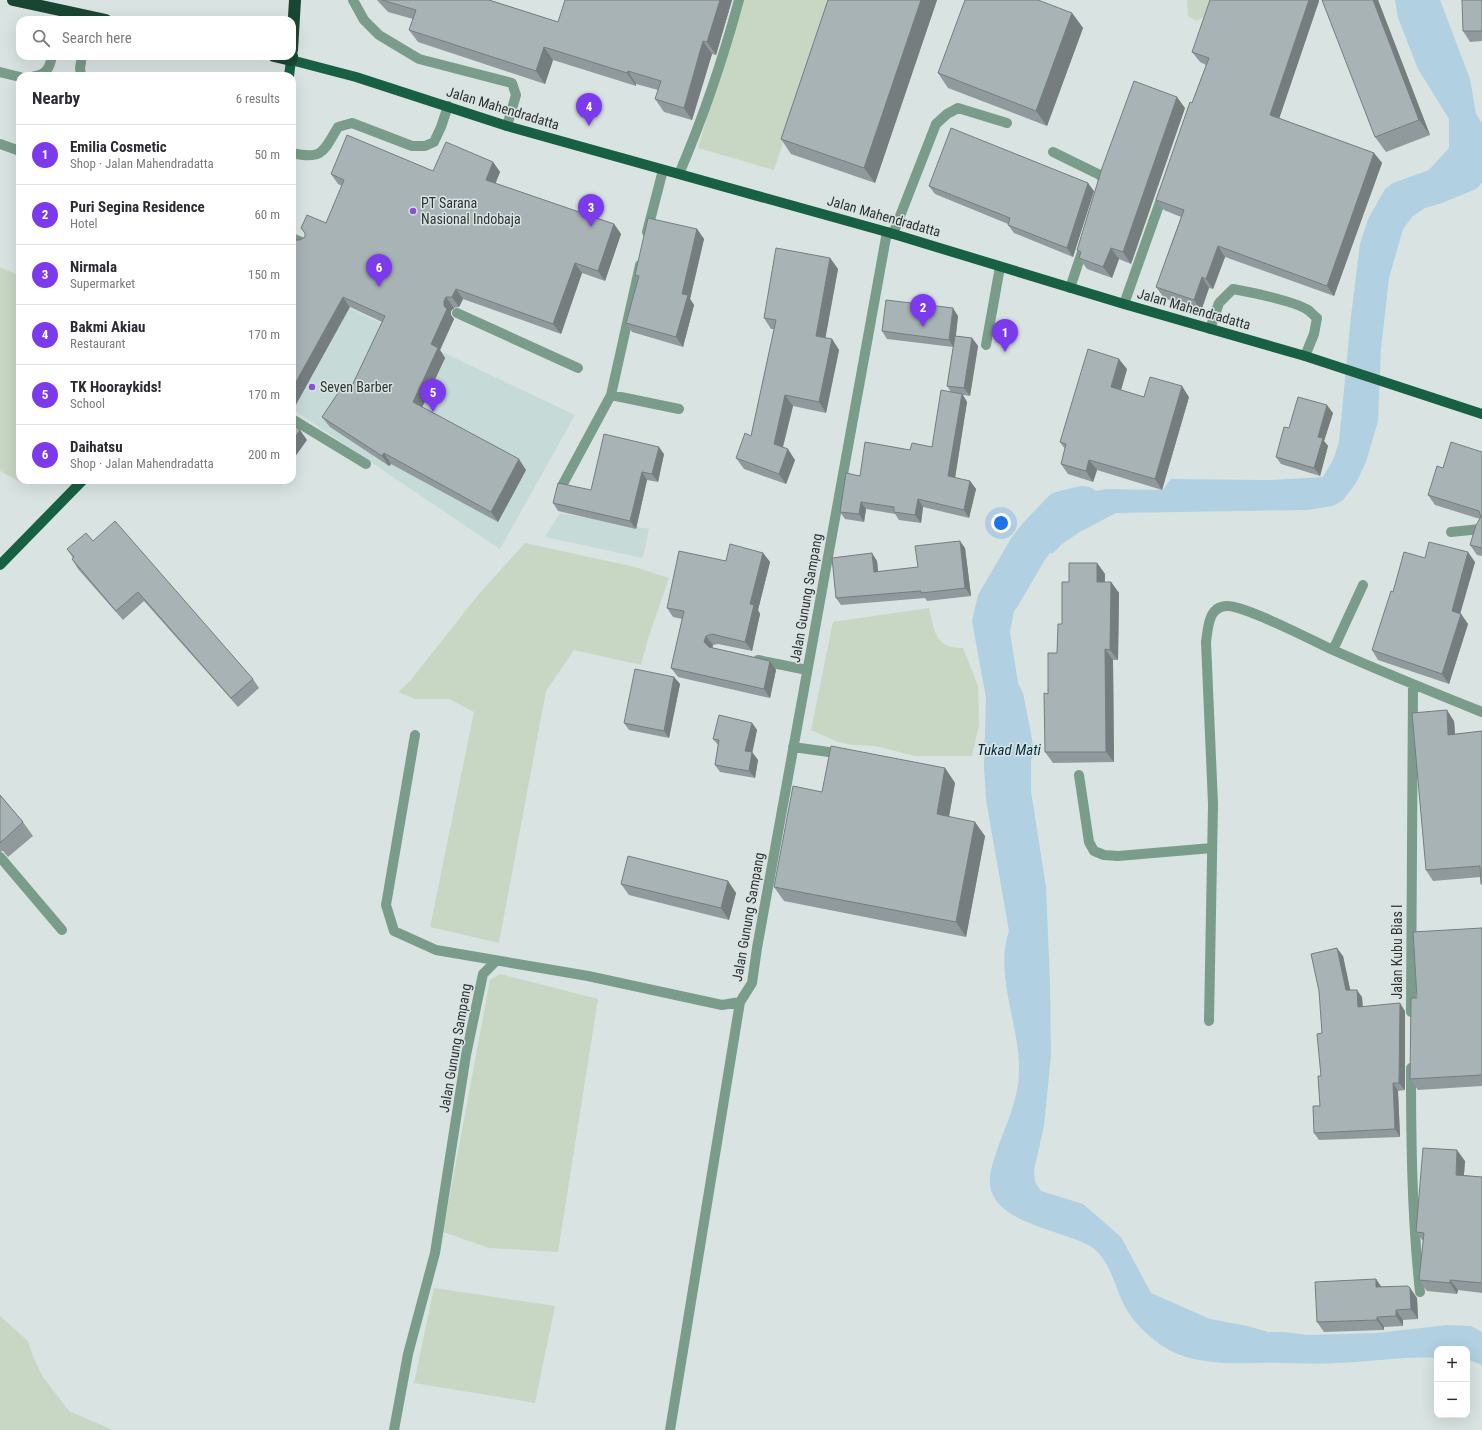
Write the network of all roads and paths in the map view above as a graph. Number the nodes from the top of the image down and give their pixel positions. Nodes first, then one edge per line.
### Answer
1 (13, 0) edge
2 (295, 0) edge
3 (353, 0) edge
4 (739, 0) edge
5 (60, 15) edge
6 (70, 16) edge
7 (294, 16) edge
8 (296, 56) edge
9 (51, 60) edge
10 (81, 60) edge
11 (291, 60) edge
12 (0, 72) edge
13 (44, 72) edge
14 (80, 72) edge
15 (290, 72) edge
16 (16, 76) edge
17 (448, 106) junction
18 (1007, 123) dead end
19 (507, 126) junction
20 (0, 144) edge
21 (16, 150) edge
22 (1053, 152) dead end
23 (296, 153) edge
24 (663, 170) junction
25 (679, 174) junction
26 (1166, 184) edge
27 (1100, 194) edge
28 (890, 233) junction
29 (1087, 236) edge
30 (296, 240) edge
31 (645, 241) edge
32 (306, 244) edge
33 (642, 256) edge
34 (1000, 267) junction
35 (1070, 288) junction
36 (1124, 304) junction
37 (456, 313) dead end
38 (1210, 329) junction
39 (986, 345) dead end
40 (1304, 356) junction
41 (578, 368) dead end
42 (611, 395) junction
43 (679, 409) dead end
44 (1482, 414) edge
45 (296, 421) edge
46 (366, 464) dead end
47 (79, 484) edge
48 (563, 484) edge
49 (1482, 526) edge
50 (1451, 532) dead end
51 (0, 565) edge
52 (1363, 585) dead end
53 (1333, 650) junction
54 (748, 658) edge
55 (807, 670) junction
56 (1413, 684) junction
57 (1482, 712) edge
58 (414, 735) dead end
59 (793, 747) junction
60 (855, 756) edge
61 (1079, 775) dead end
62 (1212, 848) junction
63 (0, 856) edge
64 (62, 930) dead end
65 (496, 961) junction
66 (740, 1002) junction
67 (1210, 1021) dead end
68 (1411, 1022) edge
69 (1411, 1060) edge
70 (1420, 1292) edge
71 (394, 1430) edge
72 (670, 1430) edge

1 - 5 highway
2 - 7 highway
3 - 19 street
4 - 25 street
5 - 6 highway
8 - 17 main road, Jalan Mahendradatta
9 - 13 street
10 - 14 street
11 - 15 main road
12 - 16 street
17 - 19 main road, Jalan Mahendradatta
17 - 23 street
18 - 28 street, Jalan Gunung Sampang
19 - 24 main road, Jalan Mahendradatta
20 - 21 street
22 - 27 street
24 - 25 main road, Jalan Mahendradatta
24 - 31 street
25 - 28 main road, Jalan Mahendradatta
26 - 36 street
28 - 34 main road, Jalan Mahendradatta
28 - 55 street, Jalan Gunung Sampang
29 - 35 street
30 - 32 street
33 - 42 street
34 - 35 main road, Jalan Mahendradatta
34 - 39 street
35 - 36 main road, Jalan Mahendradatta
36 - 38 main road, Jalan Mahendradatta
37 - 41 street
38 - 40 main road, Jalan Mahendradatta
38 - 40 street
40 - 44 main road, Jalan Mahendradatta
42 - 43 street
42 - 48 street
45 - 46 street
47 - 51 main road
49 - 50 street
52 - 53 street
53 - 56 street
53 - 62 street
54 - 55 street
55 - 59 street, Jalan Gunung Sampang
56 - 57 street
56 - 68 street, Jalan Kubu Bias I
58 - 65 street
59 - 60 street
59 - 66 street, Jalan Gunung Sampang
61 - 62 street
62 - 67 street
63 - 64 street
65 - 66 street, Jalan Gunung Sampang
65 - 71 street, Jalan Gunung Sampang
66 - 72 street
69 - 70 street

